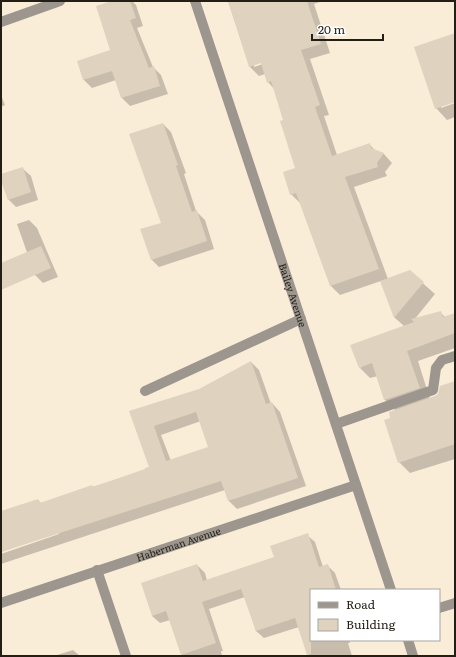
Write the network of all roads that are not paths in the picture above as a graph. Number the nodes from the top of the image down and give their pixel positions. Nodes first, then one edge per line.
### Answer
1 (60, 1) edge
2 (195, 1) edge
3 (1, 22) edge
4 (301, 319) junction
5 (455, 356) edge
6 (145, 391) dead end
7 (336, 424) junction
8 (356, 485) junction
9 (97, 570) junction
10 (391, 589) edge
11 (1, 603) edge
12 (455, 603) edge
13 (440, 608) edge
14 (408, 641) edge
15 (126, 656) edge
16 (413, 656) edge

1 - 3 street
2 - 4 street, Bailey Avenue
4 - 6 street
4 - 7 street, Bailey Avenue
5 - 7 street
7 - 8 street, Bailey Avenue
8 - 9 street, Haberman Avenue
8 - 10 street, Bailey Avenue
9 - 11 street, Haberman Avenue
9 - 15 street
12 - 13 street
14 - 16 street

